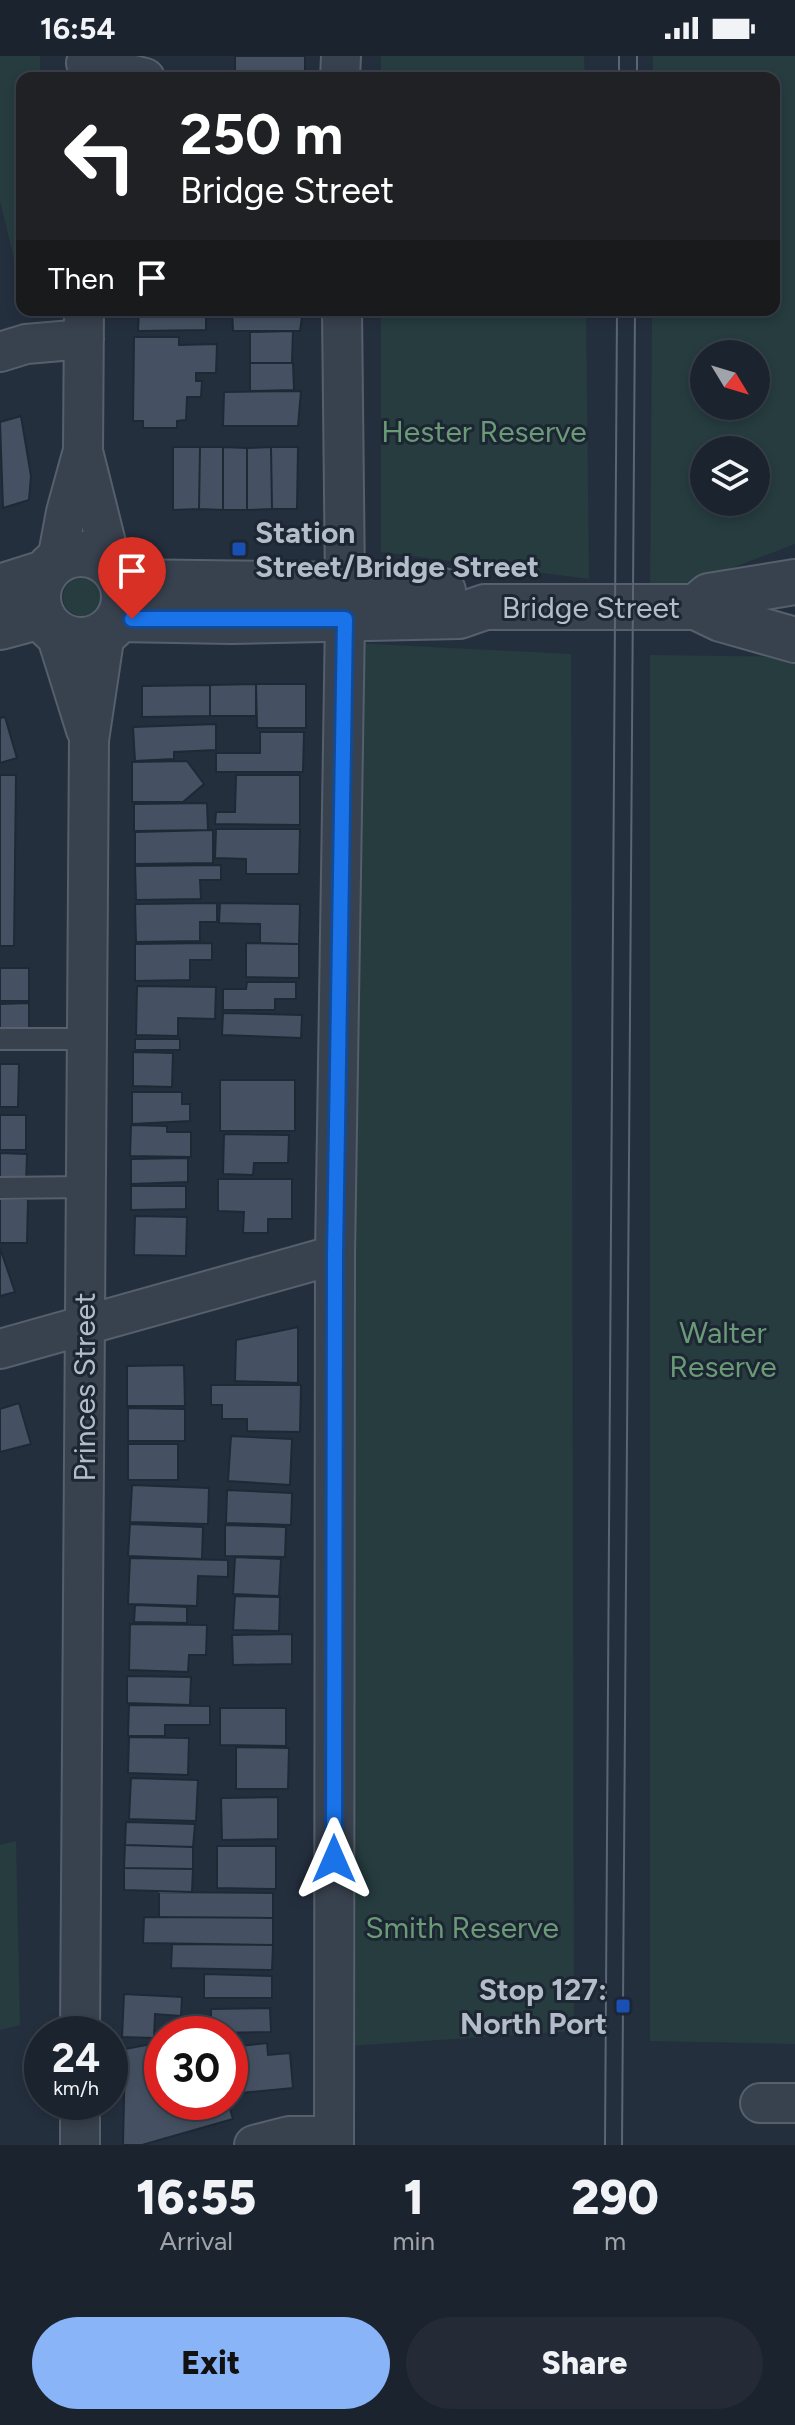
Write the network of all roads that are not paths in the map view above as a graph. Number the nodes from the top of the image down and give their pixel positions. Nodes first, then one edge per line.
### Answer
1 (86, 66) edge
2 (116, 72) edge
3 (342, 316) edge
4 (84, 324) edge
5 (0, 352) edge
6 (83, 451) junction
7 (795, 582) edge
8 (0, 587) edge
9 (50, 596) junction
10 (114, 600) junction
11 (345, 602) junction
12 (696, 607) junction
13 (0, 627) edge
14 (795, 640) edge
15 (89, 740) junction
16 (0, 1039) edge
17 (87, 1039) junction
18 (86, 1187) junction
19 (0, 1188) edge
20 (335, 1255) junction
21 (83, 1327) junction
22 (0, 1349) edge
23 (80, 2016) edge
24 (80, 2120) edge
25 (334, 2140) edge
26 (80, 2145) edge
27 (254, 2145) edge

1 - 2 street
3 - 11 street
4 - 5 street
4 - 6 street, Princes Street
6 - 9 street, Princes Street
6 - 10 street, Princes Street
7 - 12 street, Bridge Street
8 - 9 street
9 - 10 street
9 - 10 street
9 - 13 street
9 - 15 street, Princes Street
10 - 11 street, Bridge Street
10 - 15 street, Princes Street
11 - 12 street, Bridge Street
11 - 20 street
12 - 14 street, Bridge Street
15 - 17 street, Princes Street
16 - 17 lane
17 - 18 street, Princes Street
18 - 19 lane
18 - 21 street, Princes Street
20 - 21 street
20 - 25 street
21 - 22 street
21 - 23 street, Princes Street
24 - 26 street
25 - 27 street

